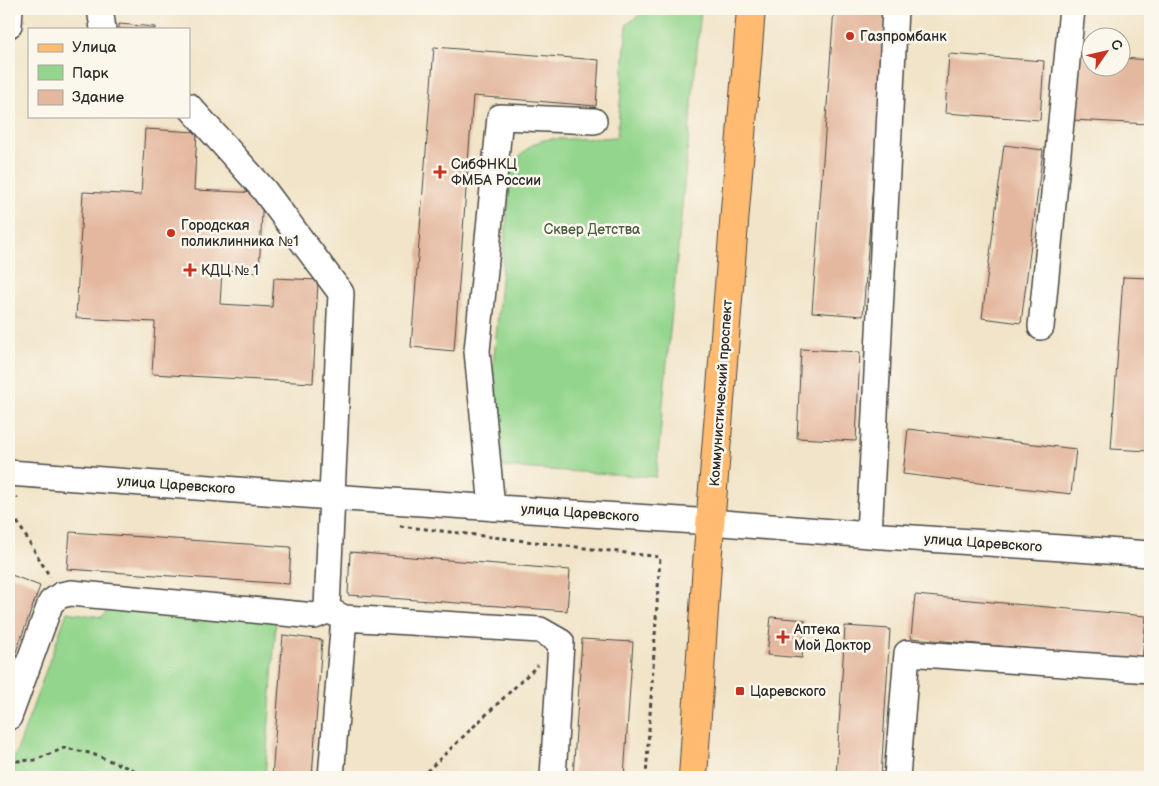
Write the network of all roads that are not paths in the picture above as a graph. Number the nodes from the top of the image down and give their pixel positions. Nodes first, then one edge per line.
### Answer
1 (10, 9) edge
2 (101, 9) edge
3 (751, 9) edge
4 (895, 9) edge
5 (1072, 9) edge
6 (9, 25) edge
7 (103, 28) edge
8 (190, 107) edge
9 (594, 121) dead end
10 (1041, 327) dead end
11 (9, 472) edge
12 (331, 497) junction
13 (492, 508) junction
14 (711, 522) junction
15 (869, 536) junction
16 (1150, 554) edge
17 (336, 613) junction
18 (1150, 670) edge
19 (9, 718) edge
20 (331, 777) edge
21 (553, 777) edge
22 (694, 777) edge
23 (897, 777) edge

1 - 6 street
2 - 7 street
3 - 14 main road, Коммунистический проспект
4 - 15 street
5 - 10 street
8 - 12 street
9 - 13 street
11 - 12 street, улица Царевского
12 - 13 street, улица Царевского
12 - 17 street
13 - 14 street, улица Царевского
14 - 15 street, улица Царевского
14 - 22 main road, Коммунистический проспект
15 - 16 street, улица Царевского
17 - 19 street
17 - 20 street
17 - 21 street
18 - 23 street

